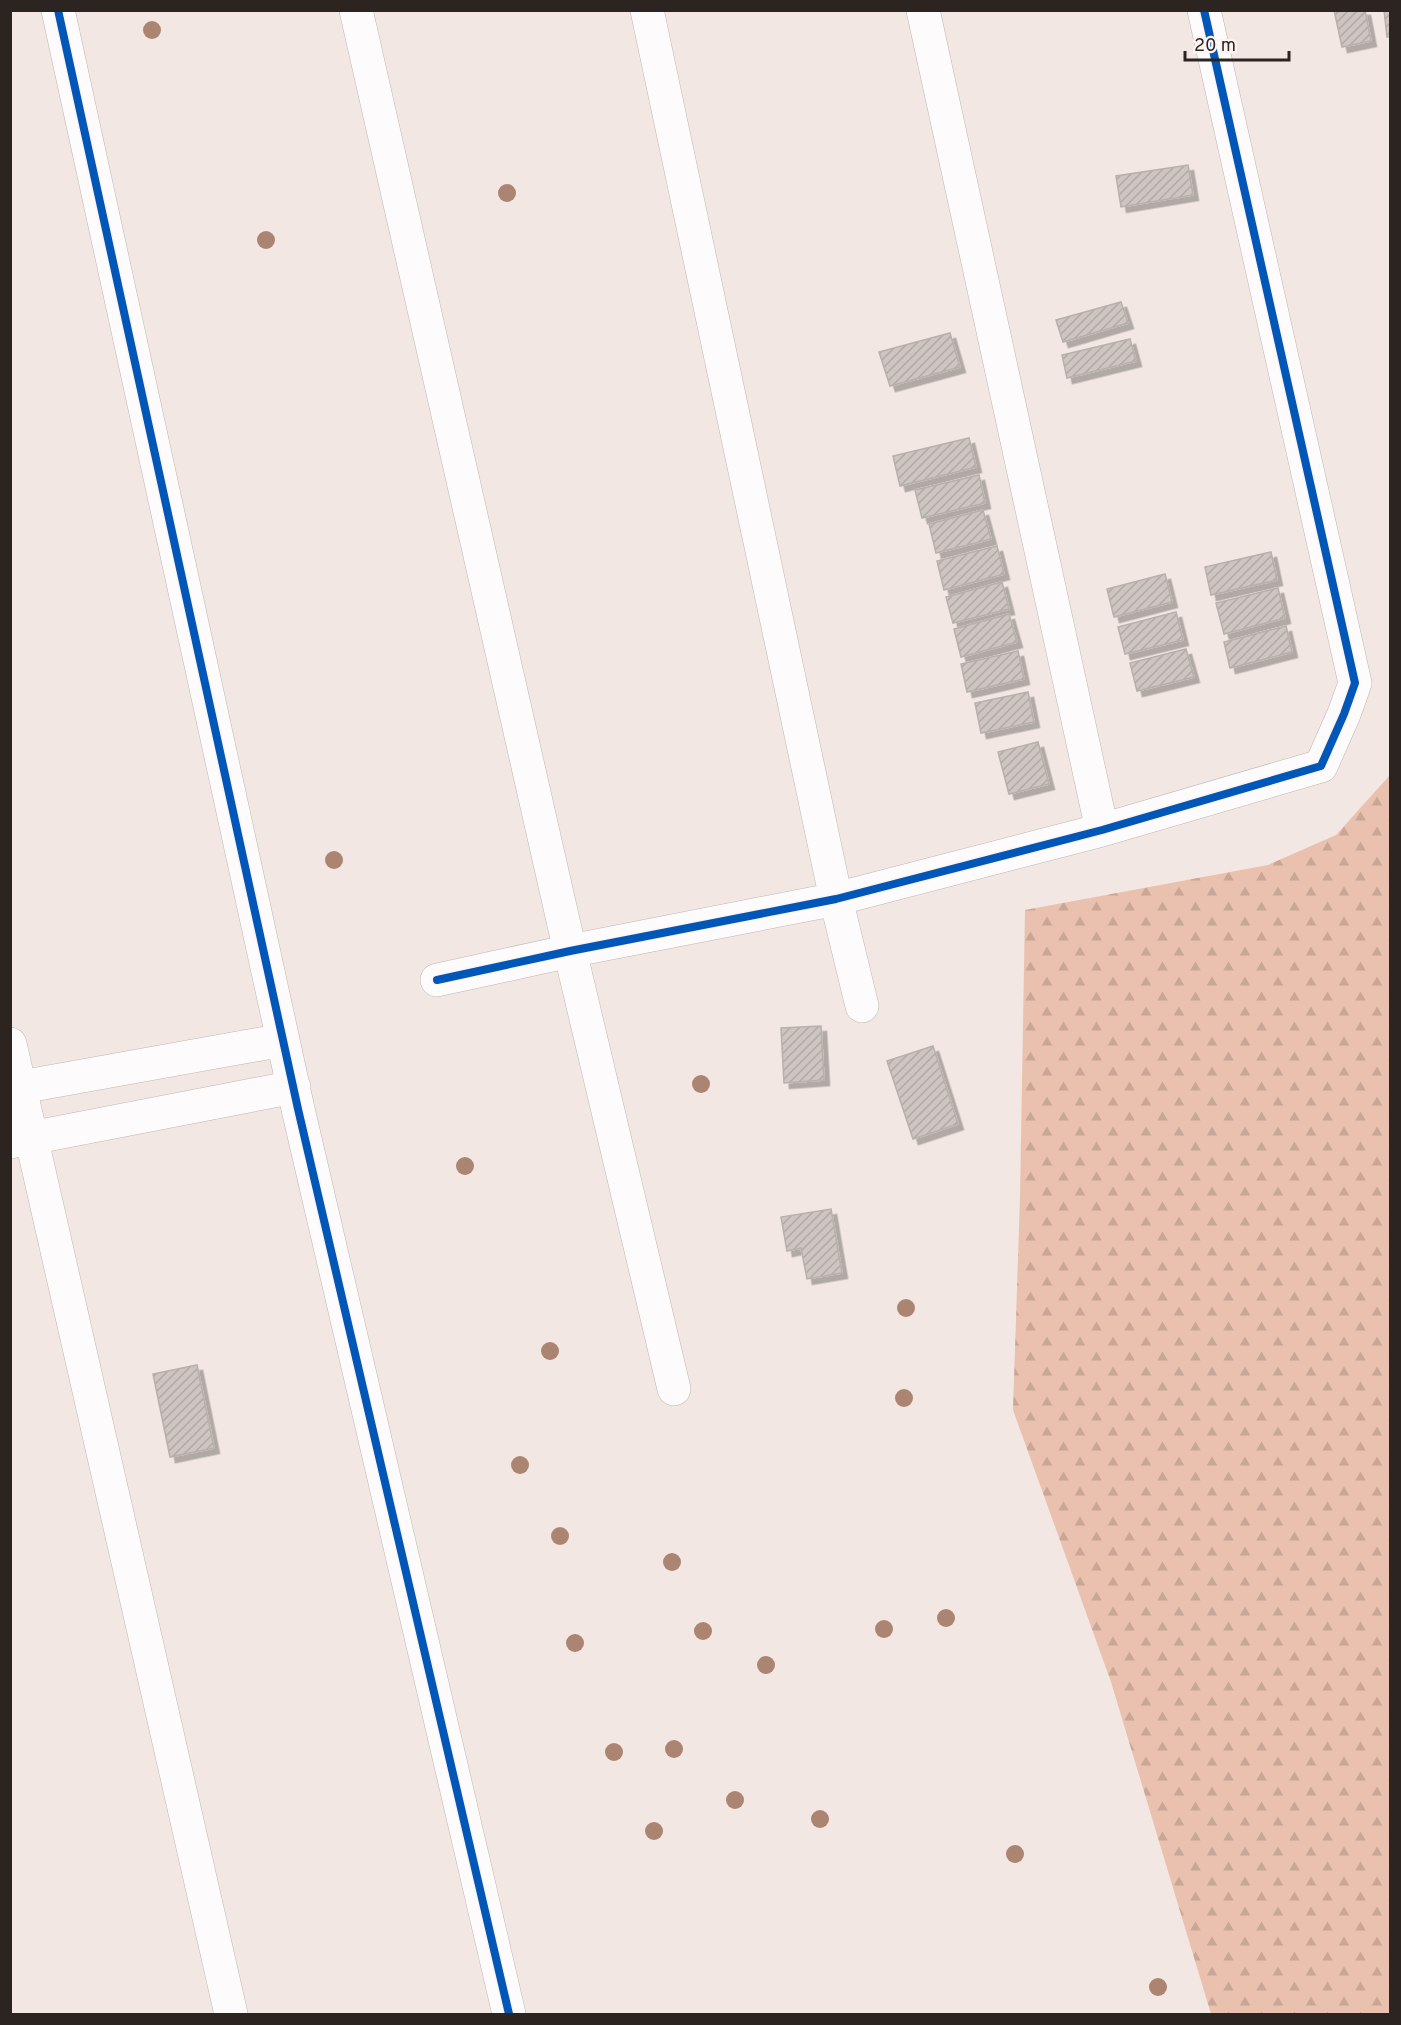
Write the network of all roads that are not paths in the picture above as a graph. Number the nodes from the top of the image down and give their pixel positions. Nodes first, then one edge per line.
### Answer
1 (58, 10) edge
2 (356, 10) edge
3 (647, 10) edge
4 (923, 10) edge
5 (1204, 10) edge
6 (1102, 830) junction
7 (836, 899) junction
8 (570, 951) junction
9 (437, 981) dead end
10 (862, 1006) dead end
11 (284, 1040) junction
12 (10, 1044) edge
13 (294, 1087) junction
14 (16, 1088) edge
15 (21, 1140) edge
16 (674, 1389) dead end
17 (231, 2014) edge
18 (510, 2014) edge

1 - 11 street
2 - 8 street
3 - 7 street
4 - 6 street
5 - 6 street
6 - 7 street
7 - 8 street
7 - 10 street
8 - 9 street
8 - 16 street
11 - 13 street
11 - 14 street
12 - 14 street
13 - 15 street
13 - 18 street
14 - 15 street
15 - 17 street

